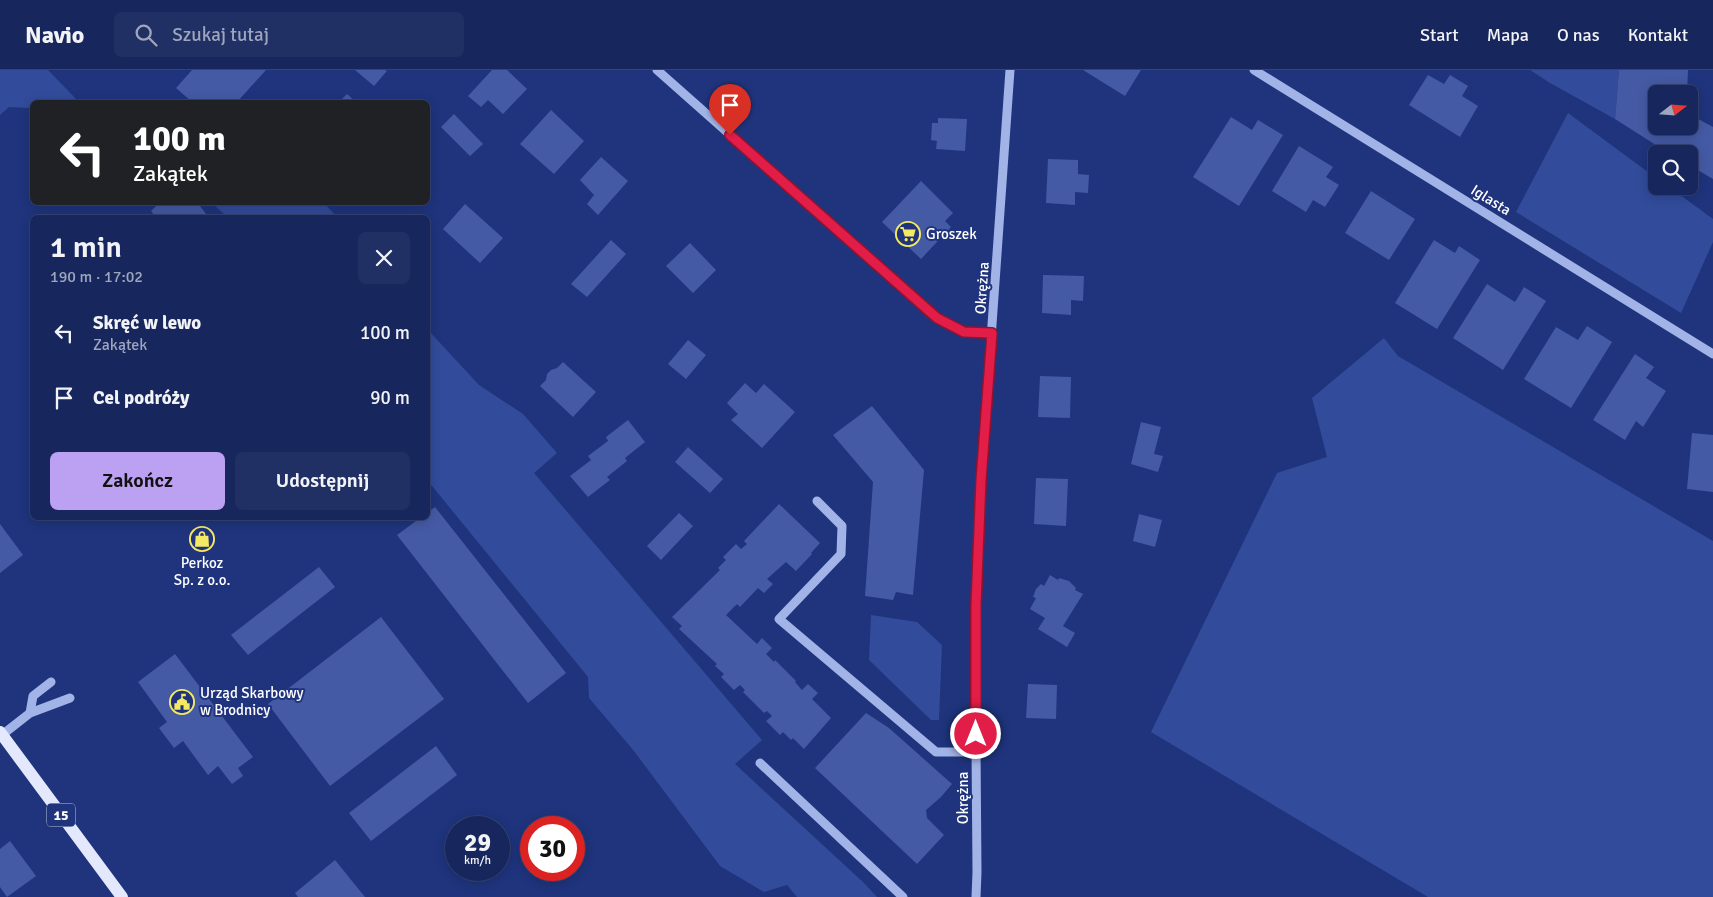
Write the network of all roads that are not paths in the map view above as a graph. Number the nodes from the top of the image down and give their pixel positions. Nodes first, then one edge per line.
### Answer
1 (657, 70) edge
2 (1010, 70) edge
3 (1254, 70) edge
4 (992, 333) junction
5 (1713, 354) edge
6 (817, 501) dead end
7 (52, 682) dead end
8 (70, 698) dead end
9 (30, 713) junction
10 (1, 734) edge
11 (977, 752) junction
12 (760, 763) dead end
13 (122, 897) edge
14 (903, 897) edge
15 (976, 897) edge

1 - 4 street
2 - 4 street, Okrężna
3 - 5 street, Iglasta
4 - 11 street, Okrężna
6 - 11 street
7 - 9 street
8 - 9 street
9 - 10 street
10 - 13 main road, 15
11 - 15 street, Okrężna
12 - 14 street

